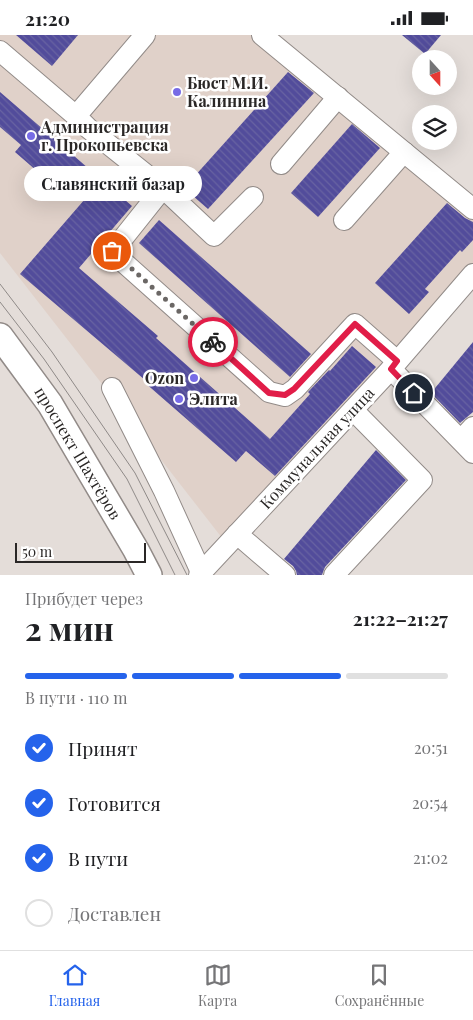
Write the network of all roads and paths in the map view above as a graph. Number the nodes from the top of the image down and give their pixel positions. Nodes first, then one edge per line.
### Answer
1 (145, 35) edge
2 (262, 35) edge
3 (0, 51) edge
4 (338, 97) junction
5 (76, 116) junction
6 (404, 152) junction
7 (281, 164) dead end
8 (163, 188) junction
9 (253, 197) dead end
10 (473, 209) edge
11 (344, 220) dead end
12 (473, 274) edge
13 (0, 336) edge
14 (394, 365) junction
15 (112, 388) dead end
16 (352, 411) junction
17 (469, 440) edge
18 (237, 535) junction
19 (200, 574) edge
20 (149, 575) edge
21 (285, 575) edge
22 (334, 575) edge

1 - 5 street
2 - 4 street
3 - 5 street
4 - 6 street
4 - 7 street
5 - 8 street
6 - 10 street
6 - 11 street
8 - 9 street
8 - 14 street
12 - 14 street, Коммунальная улица
13 - 20 main road, проспект Шахтёров
14 - 16 street, Коммунальная улица
14 - 17 street
15 - 19 street
16 - 18 street, Коммунальная улица
16 - 22 street
18 - 19 street, Коммунальная улица
18 - 21 street

